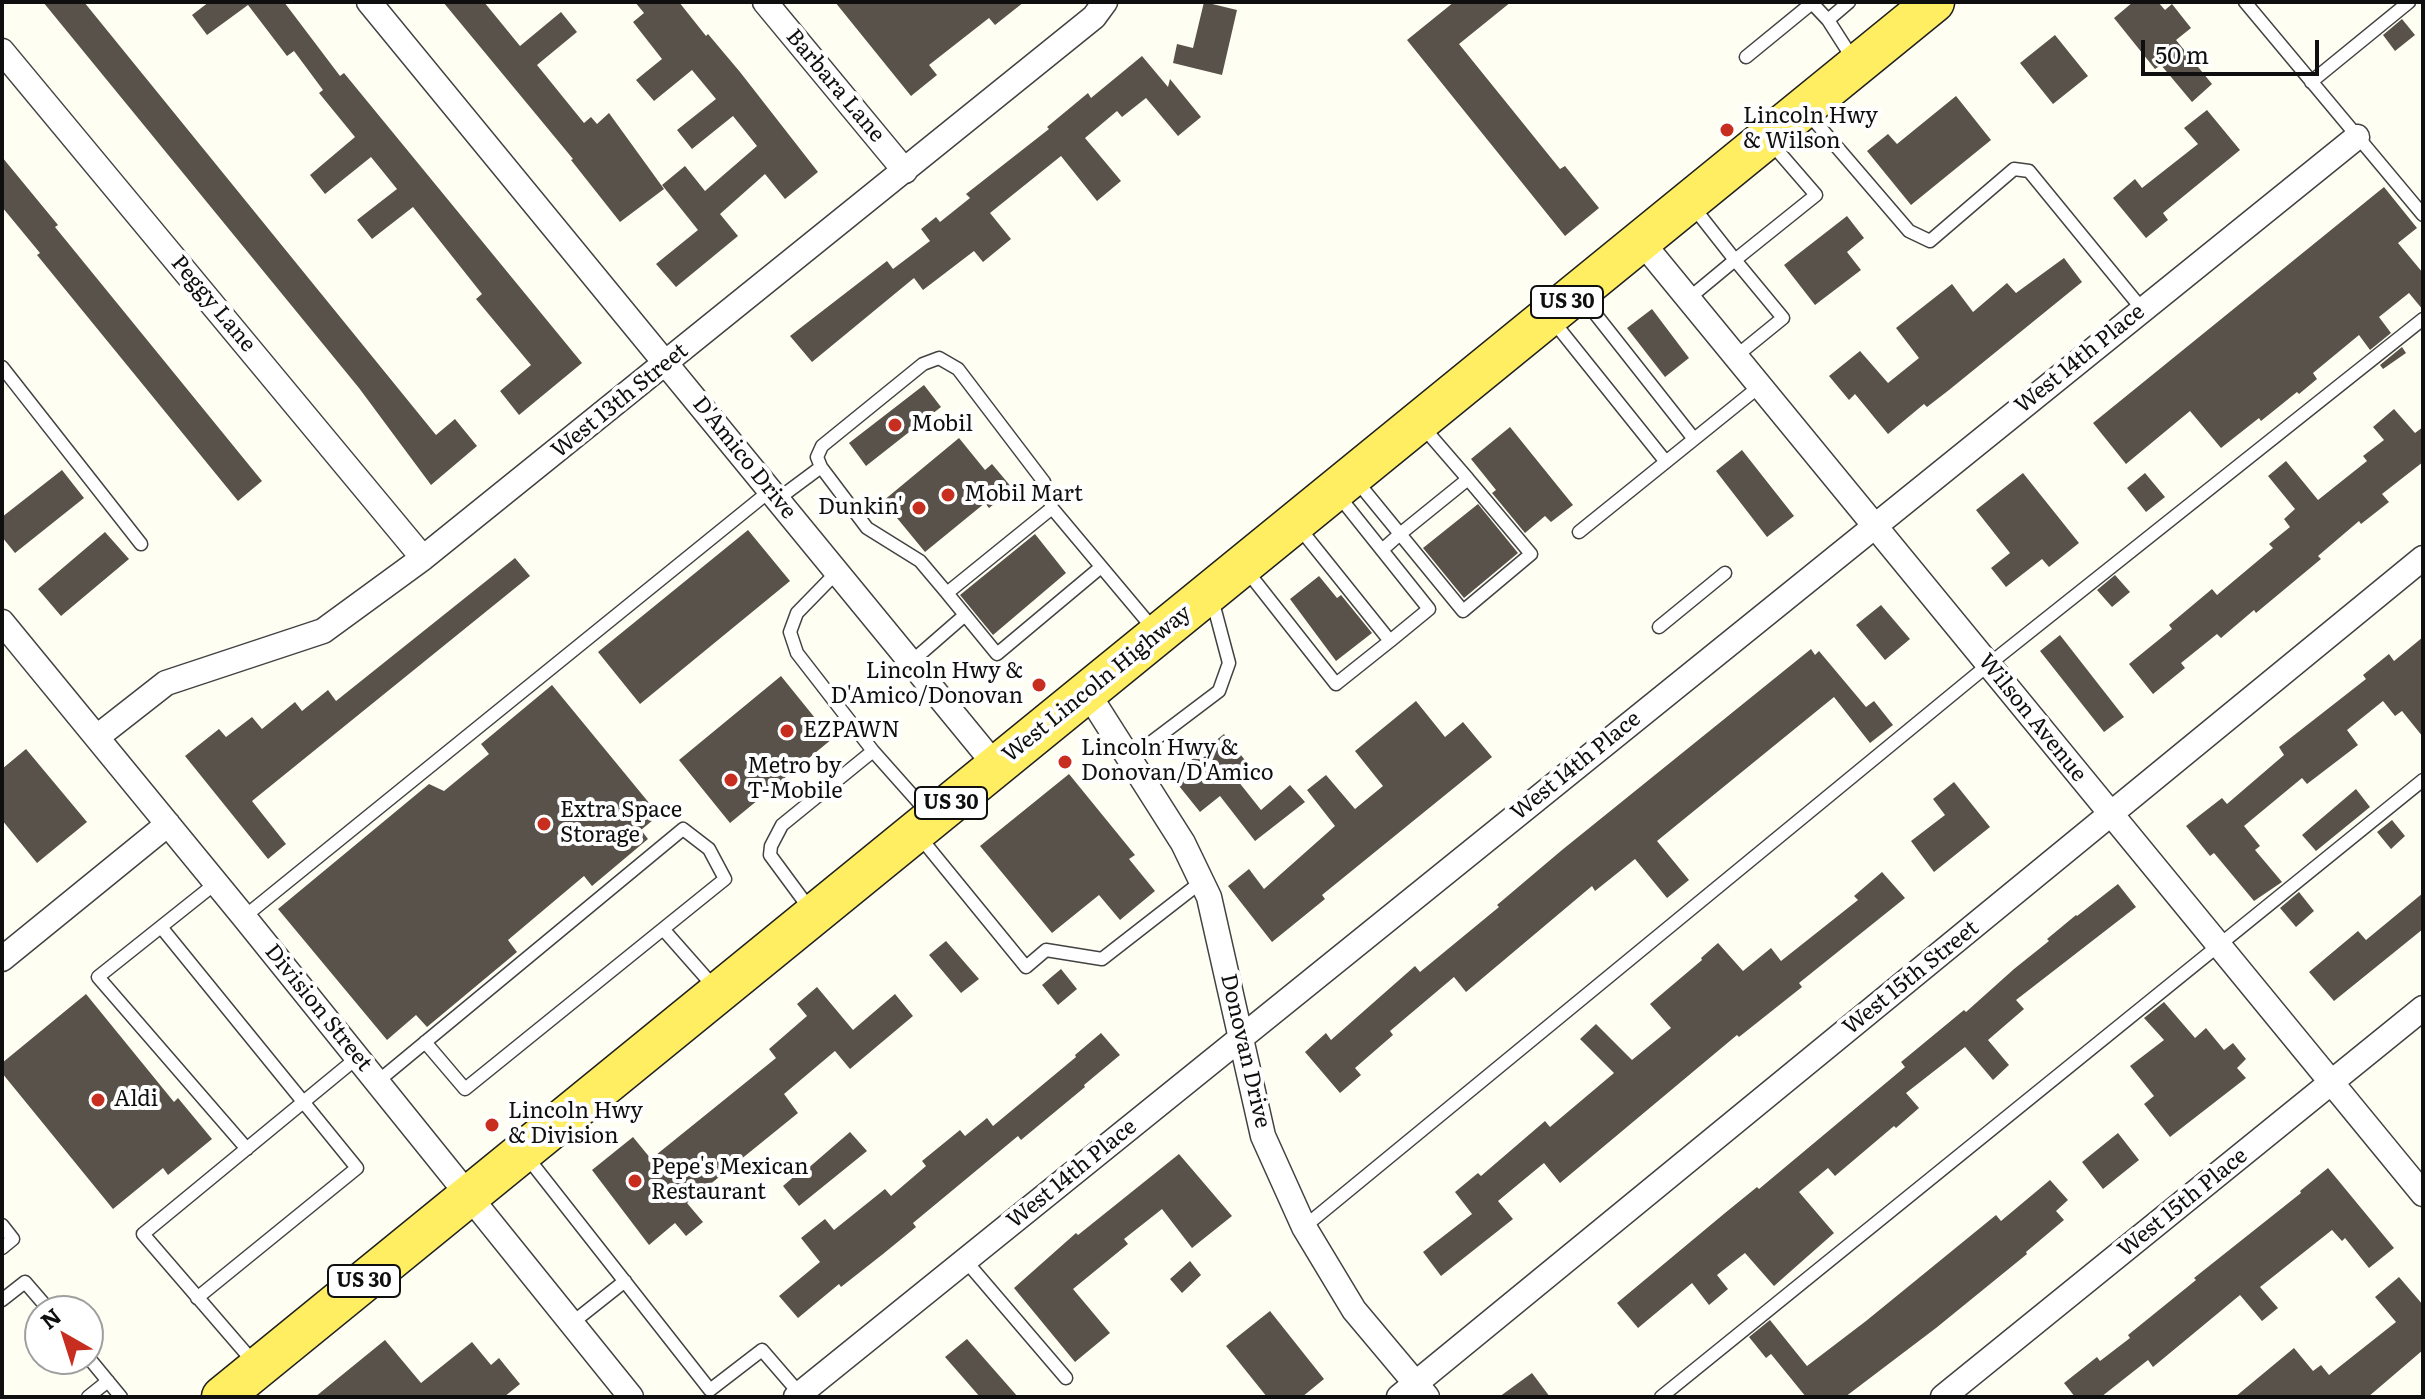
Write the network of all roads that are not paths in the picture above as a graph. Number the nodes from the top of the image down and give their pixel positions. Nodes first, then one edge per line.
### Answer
1 (369, 2) edge
2 (765, 2) edge
3 (1105, 2) edge
4 (1849, 2) edge
5 (1934, 2) edge
6 (2245, 2) edge
7 (2409, 2) edge
8 (1811, 3) edge
9 (1828, 20) junction
10 (2, 51) edge
11 (1746, 57) dead end
12 (1857, 65) junction
13 (2311, 82) junction
14 (1804, 109) junction
15 (2357, 137) junction
16 (1767, 138) junction
17 (905, 171) junction
18 (1689, 202) junction
19 (2423, 215) edge
20 (1641, 241) junction
21 (1735, 260) junction
22 (1688, 299) junction
23 (1563, 304) junction
24 (2142, 309) junction
25 (2423, 319) edge
26 (1735, 357) junction
27 (667, 363) junction
28 (2, 367) edge
29 (1760, 386) junction
30 (1419, 422) junction
31 (1694, 439) junction
32 (1666, 462) junction
33 (821, 467) junction
34 (1468, 479) junction
35 (1344, 483) junction
36 (774, 495) junction
37 (1052, 508) junction
38 (1295, 523) junction
39 (1874, 525) junction
40 (1579, 532) dead end
41 (1400, 534) junction
42 (141, 544) dead end
43 (1382, 550) junction
44 (423, 558) junction
45 (2423, 558) edge
46 (1242, 566) junction
47 (1101, 567) junction
48 (837, 572) junction
49 (1725, 573) dead end
50 (1210, 592) junction
51 (947, 593) junction
52 (965, 615) junction
53 (2, 622) edge
54 (1659, 627) dead end
55 (1158, 634) junction
56 (1390, 641) junction
57 (911, 662) junction
58 (1988, 665) junction
59 (1087, 692) junction
60 (97, 737) junction
61 (873, 751) junction
62 (1129, 759) junction
63 (996, 766) junction
64 (2423, 780) edge
65 (2111, 815) junction
66 (168, 824) junction
67 (924, 825) junction
68 (1201, 882) junction
69 (216, 883) junction
70 (814, 914) junction
71 (244, 917) junction
72 (161, 927) junction
73 (663, 929) junction
74 (2219, 946) junction
75 (2, 959) edge
76 (719, 992) junction
77 (2423, 1008) edge
78 (1242, 1036) junction
79 (425, 1042) junction
80 (358, 1057) junction
81 (377, 1082) junction
82 (2332, 1083) junction
83 (304, 1101) junction
84 (247, 1149) junction
85 (523, 1152) junction
86 (2423, 1194) edge
87 (469, 1195) junction
88 (2, 1225) edge
89 (1304, 1227) junction
90 (2, 1248) edge
91 (965, 1260) junction
92 (625, 1281) junction
93 (36, 1295) edge
94 (197, 1298) junction
95 (2, 1300) edge
96 (572, 1323) junction
97 (258, 1367) junction
98 (103, 1375) edge
99 (1066, 1378) dead end
100 (108, 1381) junction
101 (1414, 1392) edge
102 (798, 1396) edge
103 (88, 1397) edge
104 (121, 1397) edge
105 (222, 1397) edge
106 (631, 1397) edge
107 (1661, 1397) edge
108 (1943, 1397) edge

1 - 27 street, D'Amico Drive
2 - 17 street, Barbara Lane
3 - 17 street, West 13th Street
4 - 9 lane
5 - 12 main road, West Lincoln Highway / US 30
6 - 13 lane
7 - 13 lane
8 - 9 lane
8 - 11 lane
9 - 12 lane
10 - 44 street, Peggy Lane
12 - 14 main road, West Lincoln Highway / US 30
13 - 15 lane
14 - 16 main road, West Lincoln Highway / US 30
14 - 24 lane
15 - 19 lane
15 - 24 street, West 14th Place
16 - 18 main road, West Lincoln Highway / US 30
16 - 21 lane
17 - 27 street, West 13th Street
18 - 20 main road, West Lincoln Highway / US 30
18 - 21 lane
20 - 22 street, Wilson Avenue
20 - 23 main road, West Lincoln Highway / US 30
21 - 22 lane
21 - 26 lane
22 - 26 street, Wilson Avenue
23 - 30 main road, West Lincoln Highway / US 30
23 - 31 lane
23 - 32 lane
24 - 39 street, West 14th Place
25 - 58 lane
26 - 29 street, Wilson Avenue
27 - 36 street, D'Amico Drive
27 - 44 street, West 13th Street
28 - 42 lane
29 - 31 lane
29 - 39 street, Wilson Avenue
30 - 34 lane
30 - 35 main road, West Lincoln Highway / US 30
31 - 32 lane
32 - 40 lane
33 - 36 lane
33 - 37 lane
33 - 51 lane
34 - 41 lane
34 - 41 lane
35 - 38 main road, West Lincoln Highway / US 30
35 - 41 lane
35 - 43 lane
36 - 48 street, D'Amico Drive
36 - 71 lane
37 - 47 lane
37 - 51 lane
38 - 46 main road, West Lincoln Highway / US 30
38 - 56 lane
39 - 58 street, Wilson Avenue
39 - 78 street, West 14th Place
41 - 43 lane
43 - 56 lane
44 - 60 street, West 13th Street
45 - 65 street, West 15th Street
46 - 50 main road, West Lincoln Highway / US 30
46 - 56 lane
47 - 52 lane
47 - 55 lane
48 - 57 street, D'Amico Drive
48 - 61 lane
49 - 54 lane
50 - 55 main road, West Lincoln Highway / US 30
50 - 62 lane
51 - 52 lane
52 - 57 lane
53 - 60 street, Division Street
55 - 59 main road, West Lincoln Highway / US 30
57 - 63 street, D'Amico Drive
58 - 65 street, Wilson Avenue
58 - 89 lane
59 - 62 street, Donovan Drive
59 - 63 main road, West Lincoln Highway / US 30
60 - 66 street, Division Street
61 - 67 lane
61 - 70 lane
62 - 68 street, Donovan Drive
63 - 67 main road, West Lincoln Highway / US 30
64 - 74 lane
65 - 74 street, Wilson Avenue
65 - 101 street, West 15th Street
66 - 69 street, Division Street
66 - 75 street
67 - 68 lane
67 - 70 main road, West Lincoln Highway / US 30
68 - 78 street, Donovan Drive
69 - 71 street, Division Street
69 - 72 lane
70 - 76 main road, West Lincoln Highway / US 30
71 - 80 street, Division Street
72 - 83 lane
72 - 84 lane
73 - 76 lane
73 - 79 lane
73 - 79 lane
74 - 82 street, Wilson Avenue
74 - 107 lane
76 - 85 main road, West Lincoln Highway / US 30
77 - 82 street, West 15th Place
78 - 89 street, Donovan Drive
78 - 91 street, West 14th Place
79 - 81 lane
80 - 81 street, Division Street
80 - 83 lane
81 - 87 street, Division Street
82 - 86 street, Wilson Avenue
82 - 108 street, West 15th Place
83 - 84 lane
83 - 94 lane
84 - 94 lane
85 - 87 main road, West Lincoln Highway / US 30
85 - 92 lane
87 - 96 street, Division Street
87 - 97 main road, West Lincoln Highway / US 30
88 - 90 lane
89 - 101 street, Donovan Drive
91 - 99 lane
91 - 102 street, West 14th Place
92 - 96 lane
92 - 102 lane
93 - 95 lane
94 - 97 lane
96 - 106 street, Division Street
97 - 105 main road, West Lincoln Highway / US 30
98 - 100 lane
100 - 103 lane
100 - 104 lane

